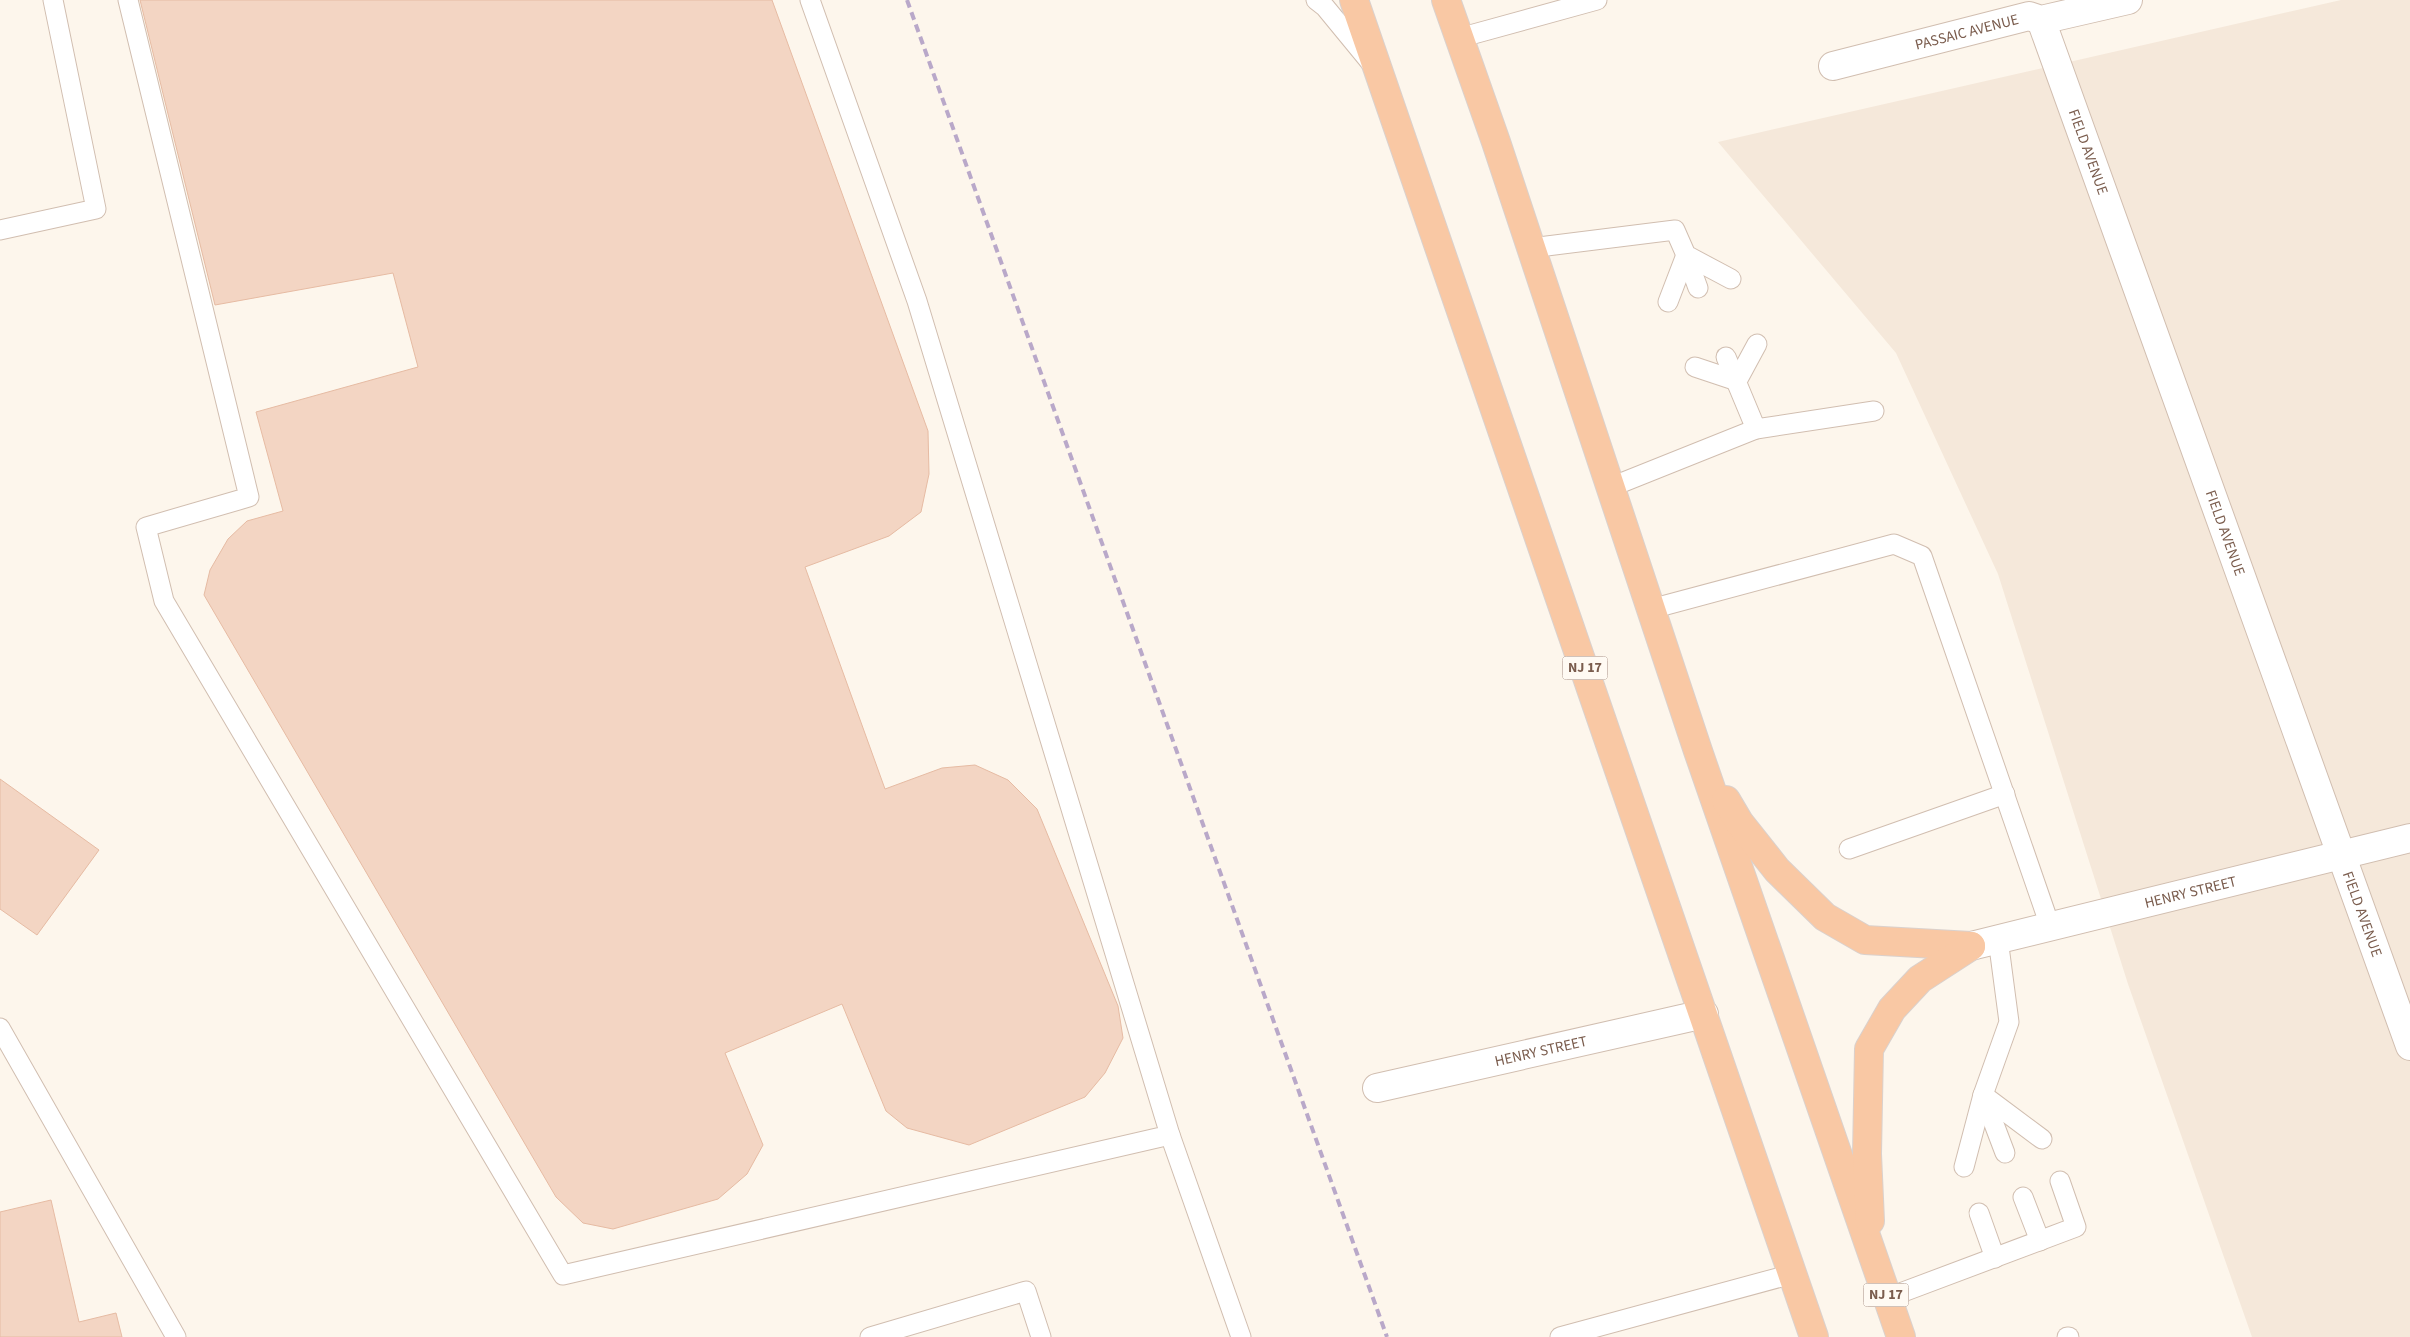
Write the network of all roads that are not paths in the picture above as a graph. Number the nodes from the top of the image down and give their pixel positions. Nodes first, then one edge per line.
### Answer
1 (53, 0) edge
2 (128, 0) edge
3 (810, 0) edge
4 (1316, 0) edge
5 (1354, 0) edge
6 (1446, 0) edge
7 (2128, 0) edge
8 (1590, 1) edge
9 (2031, 12) edge
10 (1459, 38) junction
11 (1833, 66) dead end
12 (1379, 74) junction
13 (0, 230) edge
14 (1531, 248) junction
15 (1686, 255) junction
16 (1731, 279) dead end
17 (1698, 288) dead end
18 (1668, 302) dead end
19 (1757, 344) dead end
20 (1726, 357) dead end
21 (1695, 366) dead end
22 (1737, 381) junction
23 (1874, 411) dead end
24 (1756, 429) junction
25 (1611, 487) junction
26 (1651, 609) junction
27 (1698, 751) junction
28 (2005, 794) junction
29 (2410, 838) edge
30 (1849, 849) dead end
31 (2341, 854) junction
32 (2050, 926) junction
33 (1998, 939) junction
34 (1971, 946) junction
35 (1704, 1014) junction
36 (0, 1028) edge
37 (2410, 1046) edge
38 (1376, 1088) dead end
39 (1983, 1095) junction
40 (1170, 1135) junction
41 (2042, 1139) dead end
42 (2005, 1153) dead end
43 (1964, 1168) dead end
44 (2060, 1181) dead end
45 (2023, 1197) dead end
46 (1979, 1213) dead end
47 (2040, 1241) junction
48 (1872, 1252) junction
49 (1995, 1258) junction
50 (1792, 1274) junction
51 (1887, 1298) junction
52 (176, 1337) edge
53 (870, 1337) edge
54 (1041, 1337) edge
55 (1241, 1337) edge
56 (1560, 1337) edge
57 (1814, 1337) edge
58 (1901, 1337) edge

1 - 13 lane
2 - 40 lane
3 - 40 lane
4 - 12 lane
5 - 12 highway, NJ 17
6 - 10 highway, NJ 17
7 - 9 street, PASSAIC AVENUE
8 - 10 lane
9 - 11 street, PASSAIC AVENUE
9 - 31 street, FIELD AVENUE
10 - 14 highway, NJ 17
12 - 35 highway, NJ 17
14 - 15 lane
14 - 25 highway, NJ 17
15 - 16 lane
15 - 17 lane
15 - 18 lane
19 - 22 lane
20 - 22 lane
21 - 22 lane
22 - 24 lane
23 - 24 lane
24 - 25 lane
25 - 26 highway, NJ 17
26 - 27 highway, NJ 17
26 - 28 lane
27 - 34 highway
27 - 48 highway, NJ 17
28 - 30 lane
28 - 32 lane
29 - 31 street, HENRY STREET
31 - 32 street, HENRY STREET
31 - 37 street, FIELD AVENUE
32 - 33 street, HENRY STREET
33 - 34 street, HENRY STREET
33 - 39 lane
34 - 48 highway
35 - 38 street, HENRY STREET
35 - 50 highway, NJ 17
36 - 52 lane
39 - 41 lane
39 - 42 lane
39 - 43 lane
40 - 55 lane
44 - 47 lane
45 - 47 lane
46 - 49 lane
47 - 49 lane
48 - 51 highway, NJ 17
49 - 51 lane
50 - 56 lane
50 - 57 highway, NJ 17
51 - 58 highway, NJ 17
53 - 54 lane

